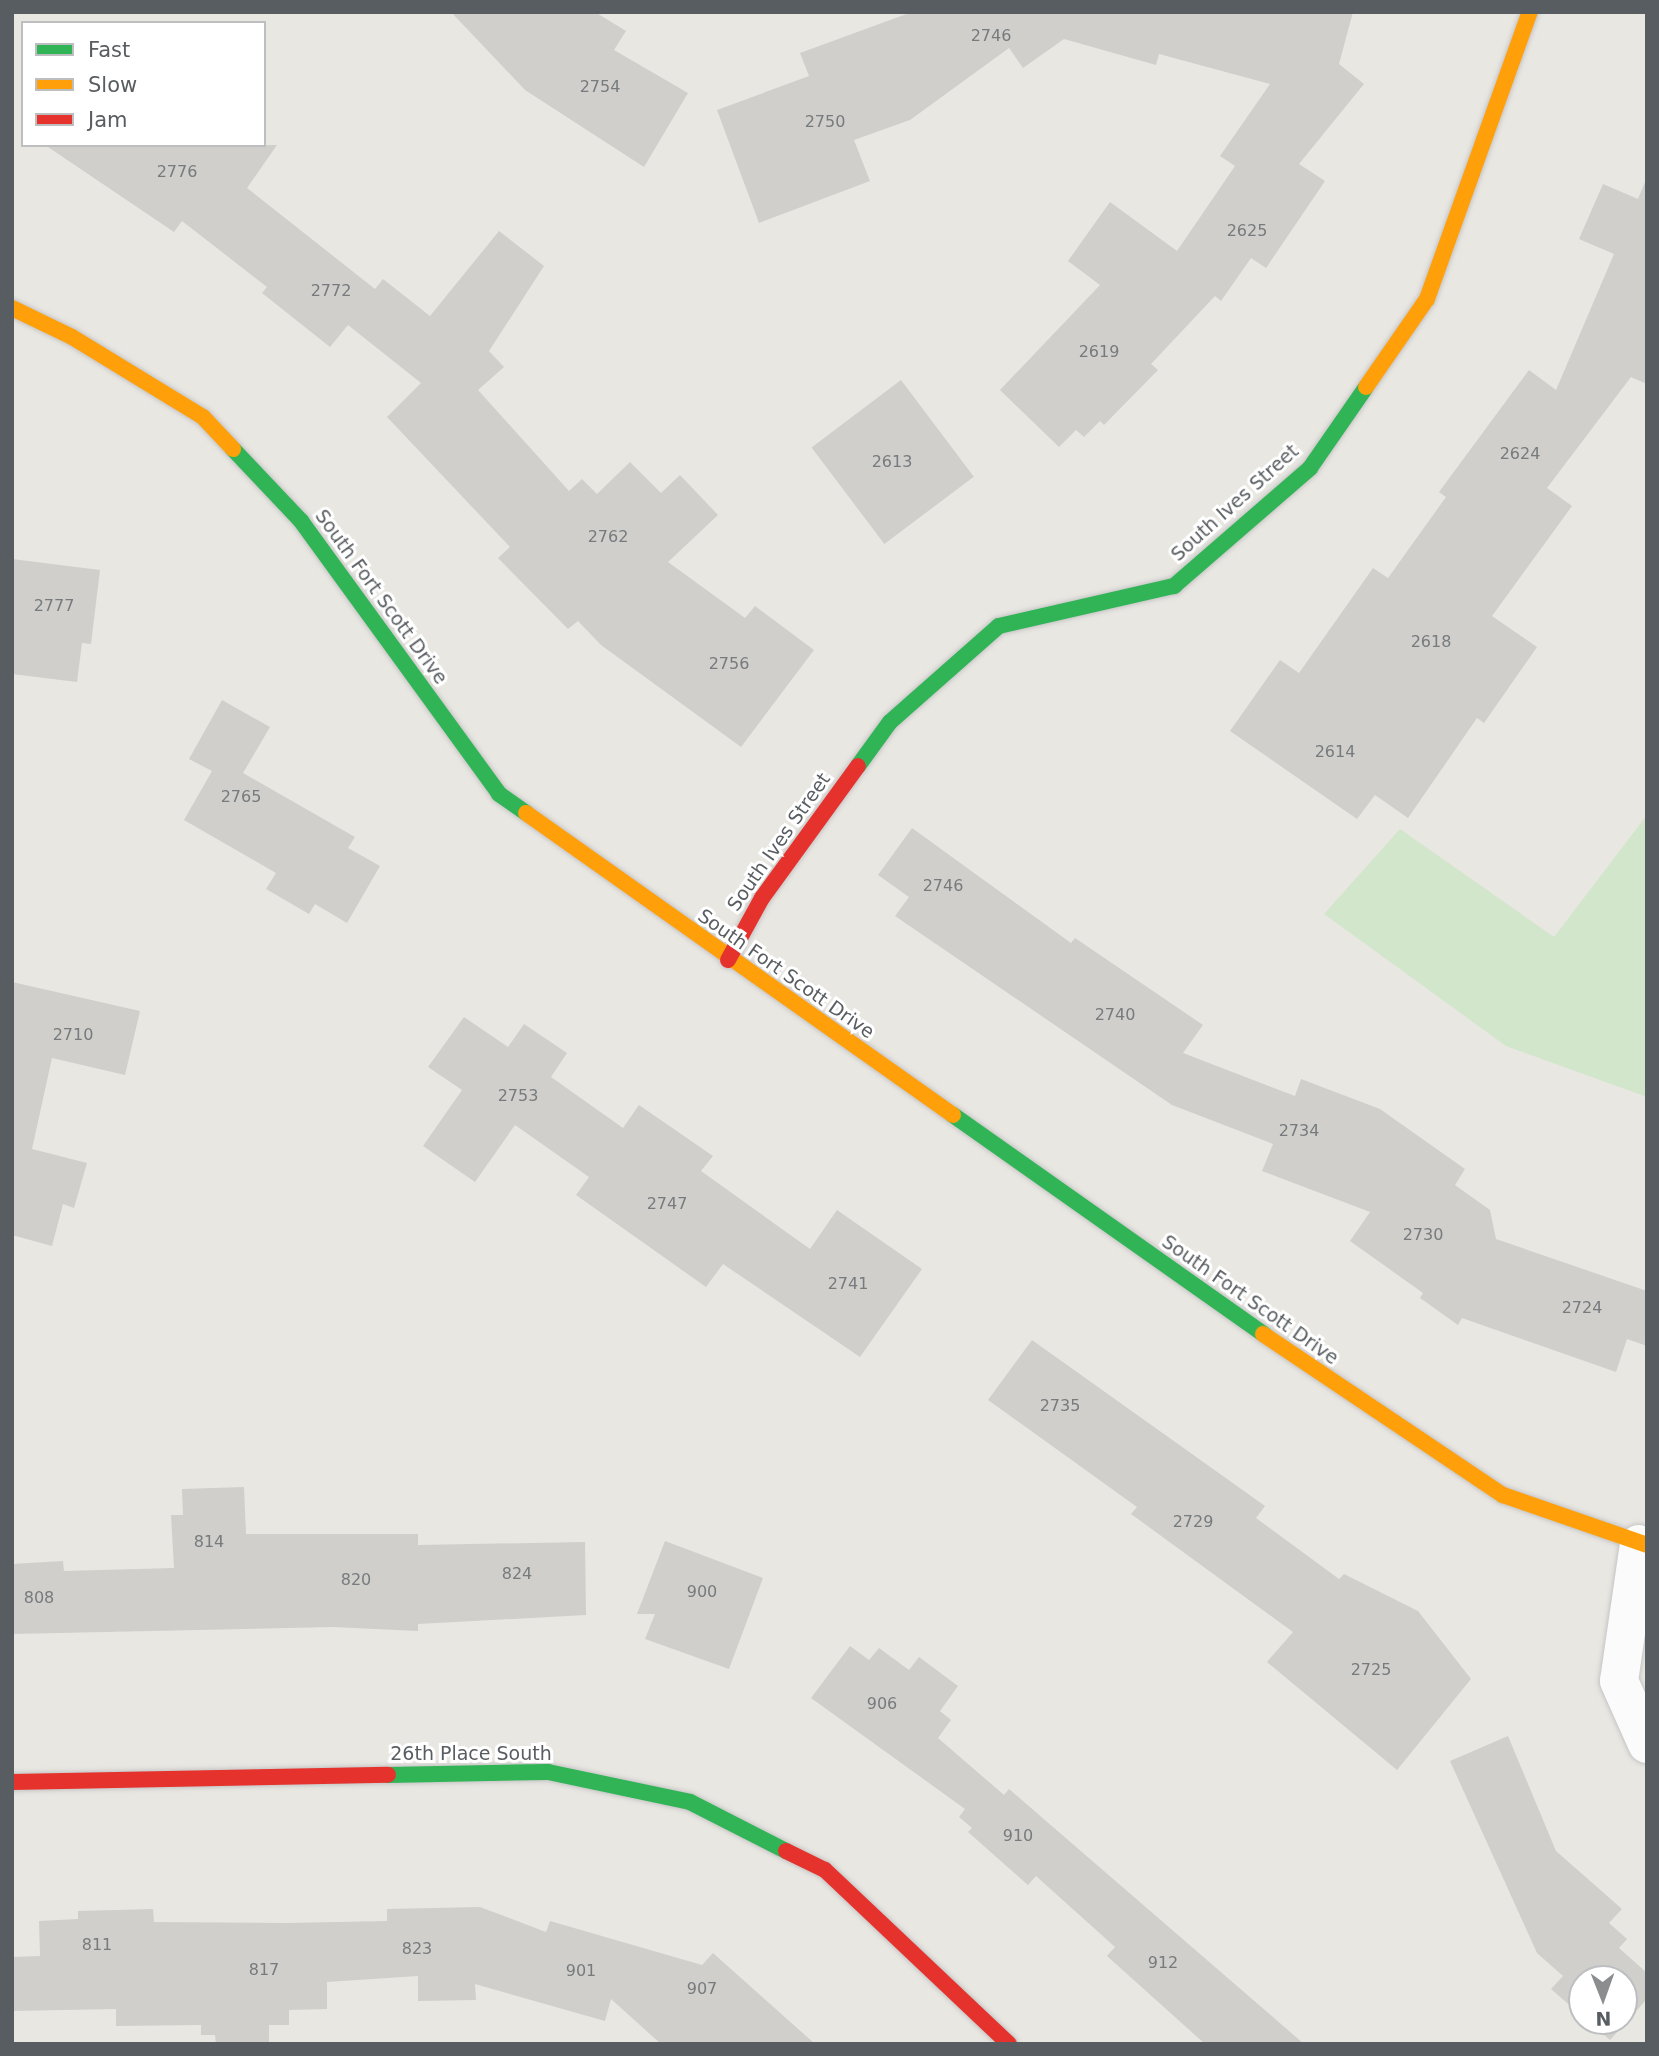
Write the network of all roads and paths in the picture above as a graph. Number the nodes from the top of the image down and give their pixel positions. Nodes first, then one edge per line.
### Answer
1 (1530, 12) edge
2 (12, 308) edge
3 (727, 960) junction
4 (1643, 1544) edge
5 (1647, 1744) edge
6 (12, 1782) edge
7 (1009, 2044) edge

1 - 3 street, South Ives Street
2 - 3 street, South Fort Scott Drive
3 - 4 street, South Fort Scott Drive
4 - 5 street
6 - 7 street, 26th Place South

